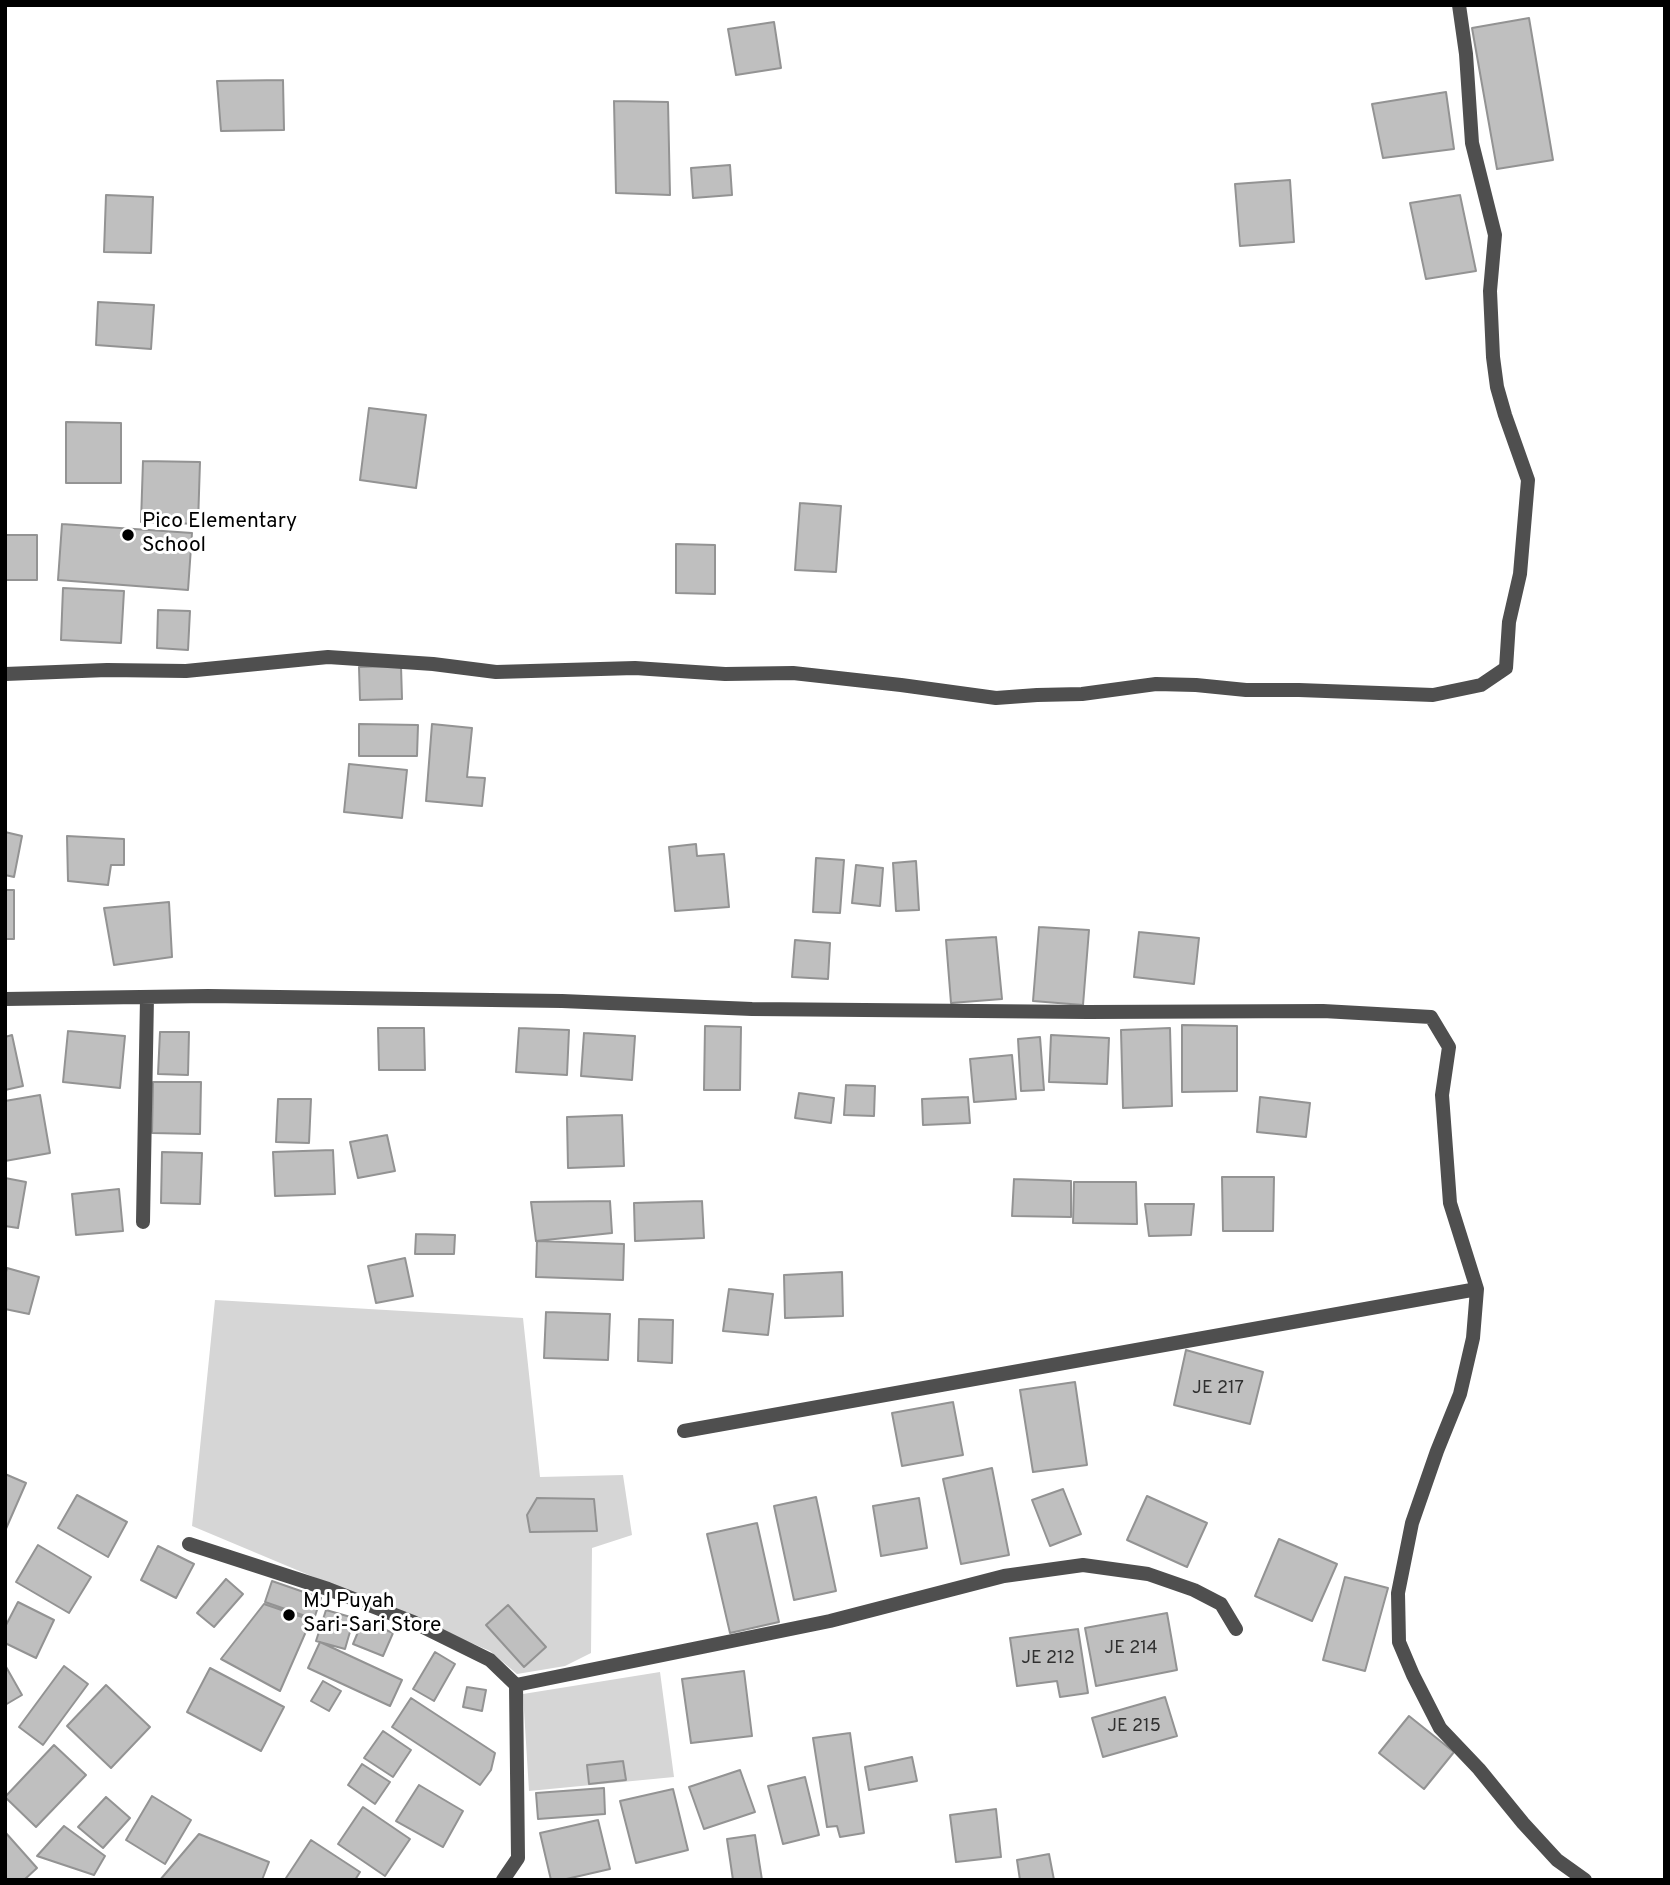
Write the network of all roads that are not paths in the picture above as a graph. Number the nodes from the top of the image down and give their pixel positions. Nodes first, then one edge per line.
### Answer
1 (1459, 5) edge
2 (5, 674) edge
3 (147, 997) junction
4 (5, 999) edge
5 (143, 1222) dead end
6 (1477, 1289) junction
7 (684, 1431) dead end
8 (188, 1544) dead end
9 (1236, 1629) dead end
10 (516, 1685) junction
11 (503, 1880) edge
12 (1585, 1880) edge

1 - 2 street
3 - 4 street
3 - 5 street
3 - 6 street
6 - 7 street
6 - 12 street
8 - 10 street
9 - 10 street
10 - 11 street

